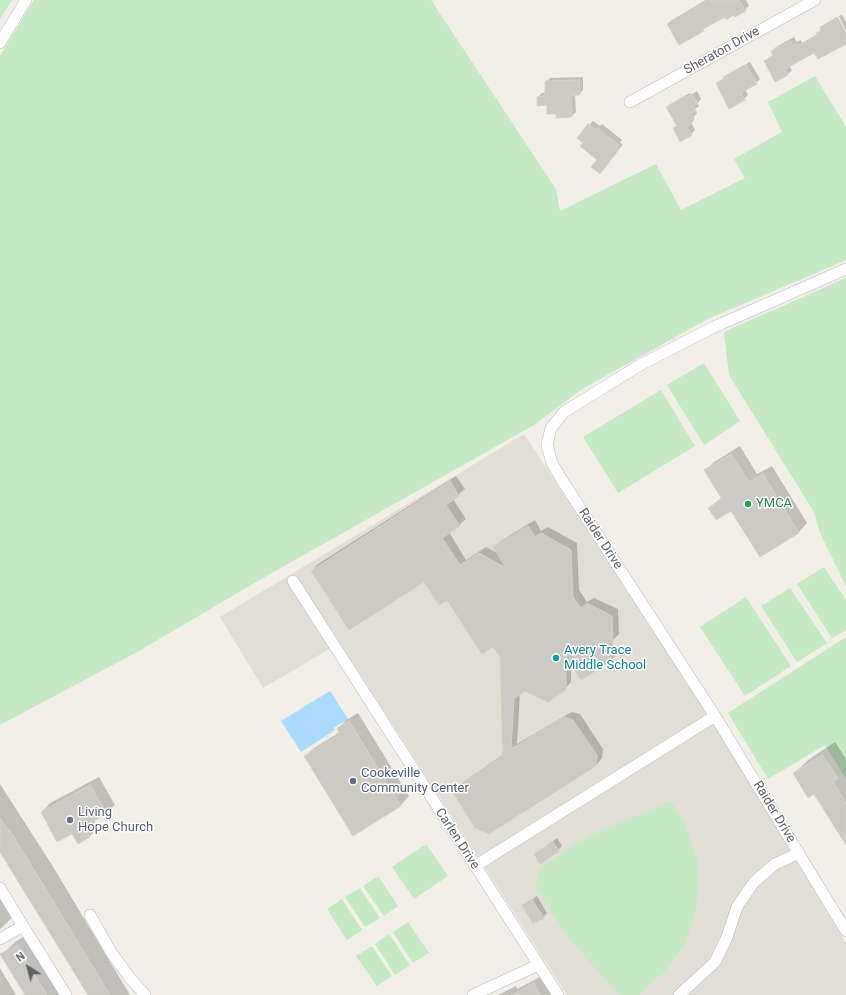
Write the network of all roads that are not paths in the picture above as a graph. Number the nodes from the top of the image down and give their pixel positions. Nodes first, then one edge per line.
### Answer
1 (26, 0) edge
2 (815, 0) edge
3 (0, 43) edge
4 (630, 102) dead end
5 (846, 270) edge
6 (293, 582) dead end
7 (715, 716) junction
8 (799, 853) junction
9 (475, 866) junction
10 (0, 888) edge
11 (90, 915) dead end
12 (23, 926) junction
13 (846, 931) edge
14 (0, 939) edge
15 (538, 965) junction
16 (66, 995) edge
17 (145, 995) edge
18 (473, 995) edge
19 (558, 995) edge
20 (679, 995) edge

1 - 3 street
2 - 4 street, Sheraton Drive
5 - 7 street, Raider Drive
6 - 9 street, Carlen Drive
7 - 8 street, Raider Drive
7 - 9 street
8 - 13 street, Raider Drive
8 - 20 street
9 - 15 street, Carlen Drive
10 - 12 street
11 - 17 street
12 - 14 street
12 - 16 street
15 - 18 street
15 - 19 street, Carlen Drive

